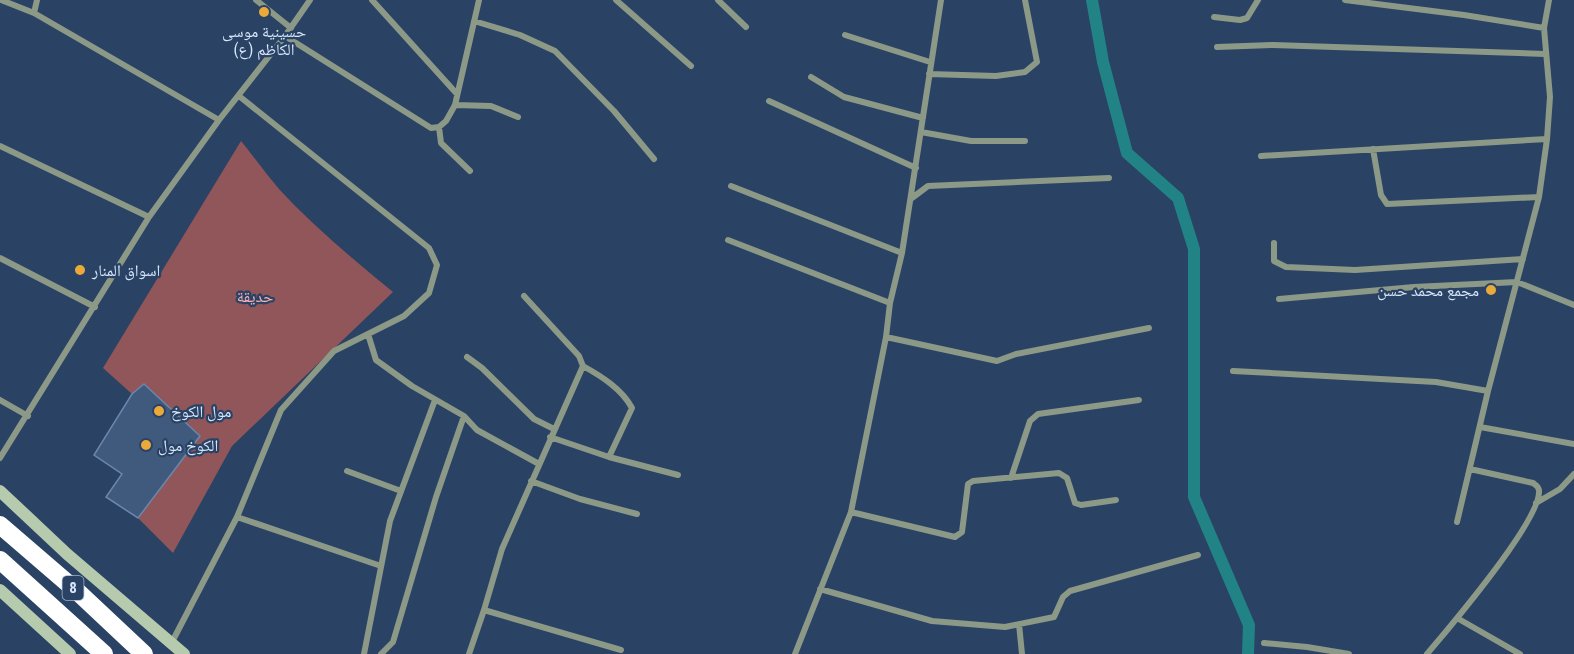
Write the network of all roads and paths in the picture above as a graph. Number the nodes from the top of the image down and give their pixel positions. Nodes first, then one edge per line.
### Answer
1 (1, 0) edge
2 (37, 0) edge
3 (256, 0) edge
4 (310, 0) edge
5 (372, 0) edge
6 (479, 0) edge
7 (616, 0) edge
8 (718, 0) edge
9 (941, 0) edge
10 (1026, 0) edge
11 (1258, 0) edge
12 (1345, 0) edge
13 (1549, 0) edge
14 (34, 13) junction
15 (1214, 17) dead end
16 (474, 21) junction
17 (746, 27) dead end
18 (291, 28) junction
19 (1544, 28) junction
20 (845, 35) dead end
21 (285, 36) junction
22 (1217, 47) dead end
23 (1545, 54) junction
24 (930, 62) junction
25 (691, 66) dead end
26 (928, 74) junction
27 (811, 77) dead end
28 (457, 94) junction
29 (239, 96) junction
30 (769, 101) dead end
31 (455, 105) junction
32 (518, 117) dead end
33 (923, 118) junction
34 (219, 120) junction
35 (439, 128) junction
36 (921, 132) junction
37 (1547, 139) junction
38 (1025, 141) dead end
39 (0, 146) edge
40 (1374, 149) junction
41 (1261, 156) dead end
42 (654, 159) dead end
43 (916, 168) junction
44 (470, 171) dead end
45 (1109, 178) dead end
46 (731, 186) dead end
47 (1539, 197) junction
48 (911, 199) junction
49 (148, 217) junction
50 (728, 240) dead end
51 (1274, 243) dead end
52 (902, 253) junction
53 (0, 258) edge
54 (1524, 259) junction
55 (1517, 282) junction
56 (524, 296) dead end
57 (1279, 300) dead end
58 (890, 303) junction
59 (1574, 305) edge
60 (95, 307) junction
61 (1149, 328) dead end
62 (368, 334) junction
63 (886, 337) junction
64 (467, 357) dead end
65 (583, 366) junction
66 (1233, 371) dead end
67 (1488, 391) junction
68 (0, 400) edge
69 (435, 400) junction
70 (1139, 400) dead end
71 (28, 416) junction
72 (464, 416) junction
73 (1480, 427) junction
74 (554, 429) junction
75 (550, 437) junction
76 (1574, 444) edge
77 (0, 458) edge
78 (609, 458) junction
79 (539, 464) junction
80 (1470, 469) junction
81 (347, 471) dead end
82 (1574, 474) edge
83 (678, 475) dead end
84 (1011, 478) junction
85 (531, 481) junction
86 (0, 491) edge
87 (401, 491) junction
88 (1116, 500) dead end
89 (1536, 503) junction
90 (851, 512) junction
91 (637, 514) dead end
92 (237, 517) junction
93 (1457, 522) dead end
94 (0, 525) edge
95 (1198, 555) dead end
96 (0, 560) edge
97 (381, 566) junction
98 (820, 589) junction
99 (0, 590) edge
100 (484, 610) junction
101 (1457, 618) junction
102 (1019, 624) junction
103 (172, 642) junction
104 (1264, 643) dead end
105 (621, 650) dead end
106 (67, 653) edge
107 (104, 654) edge
108 (144, 654) edge
109 (184, 654) edge
110 (364, 654) edge
111 (381, 654) edge
112 (469, 654) edge
113 (795, 654) edge
114 (1022, 654) edge
115 (1349, 654) edge
116 (1427, 654) edge
117 (1520, 654) edge

1 - 14 street
2 - 14 street
3 - 18 street
4 - 18 street
5 - 28 street
6 - 16 street
7 - 25 street
8 - 17 street
9 - 24 street
10 - 26 street
11 - 15 street
12 - 19 street
13 - 19 street
14 - 34 street
16 - 28 street
16 - 42 street
18 - 21 street
19 - 23 street
20 - 24 street
21 - 29 street
21 - 35 street
22 - 23 street
23 - 37 street
24 - 26 street
26 - 33 street
27 - 33 street
28 - 31 street
29 - 34 street
29 - 62 street
30 - 43 street
31 - 32 street
31 - 35 street
33 - 36 street
34 - 49 street
35 - 44 street
36 - 38 street
36 - 43 street
37 - 40 street
37 - 47 street
39 - 49 street
40 - 41 street
40 - 47 street
43 - 48 street
45 - 48 street
46 - 52 street
47 - 54 street
48 - 52 street
49 - 60 street
50 - 58 street
51 - 54 street
52 - 58 street
53 - 60 street
54 - 55 street
55 - 57 street
55 - 59 street
55 - 67 street
56 - 65 street
58 - 63 street
60 - 71 street
61 - 63 street
62 - 69 street
62 - 92 street
63 - 90 street
64 - 74 street
65 - 74 street
65 - 78 street
66 - 67 street
67 - 73 street
68 - 71 street
69 - 72 street
69 - 87 street
70 - 84 street
71 - 77 street
72 - 79 street
72 - 111 street
73 - 76 street
73 - 80 street
74 - 75 street
75 - 78 street
75 - 79 street
78 - 83 street
79 - 85 street
80 - 89 street
80 - 93 street
81 - 87 street
82 - 89 street
84 - 88 street
84 - 90 street
85 - 91 street
85 - 100 street
86 - 103 main road
87 - 97 street
89 - 101 street
90 - 98 street
92 - 97 street
92 - 103 street
94 - 108 highway, 8
95 - 102 street
96 - 107 highway, 8
97 - 110 street
98 - 102 street
98 - 113 street
99 - 106 main road
100 - 105 street
100 - 112 street
101 - 116 street
101 - 117 street
102 - 114 street
103 - 109 main road
104 - 115 street

